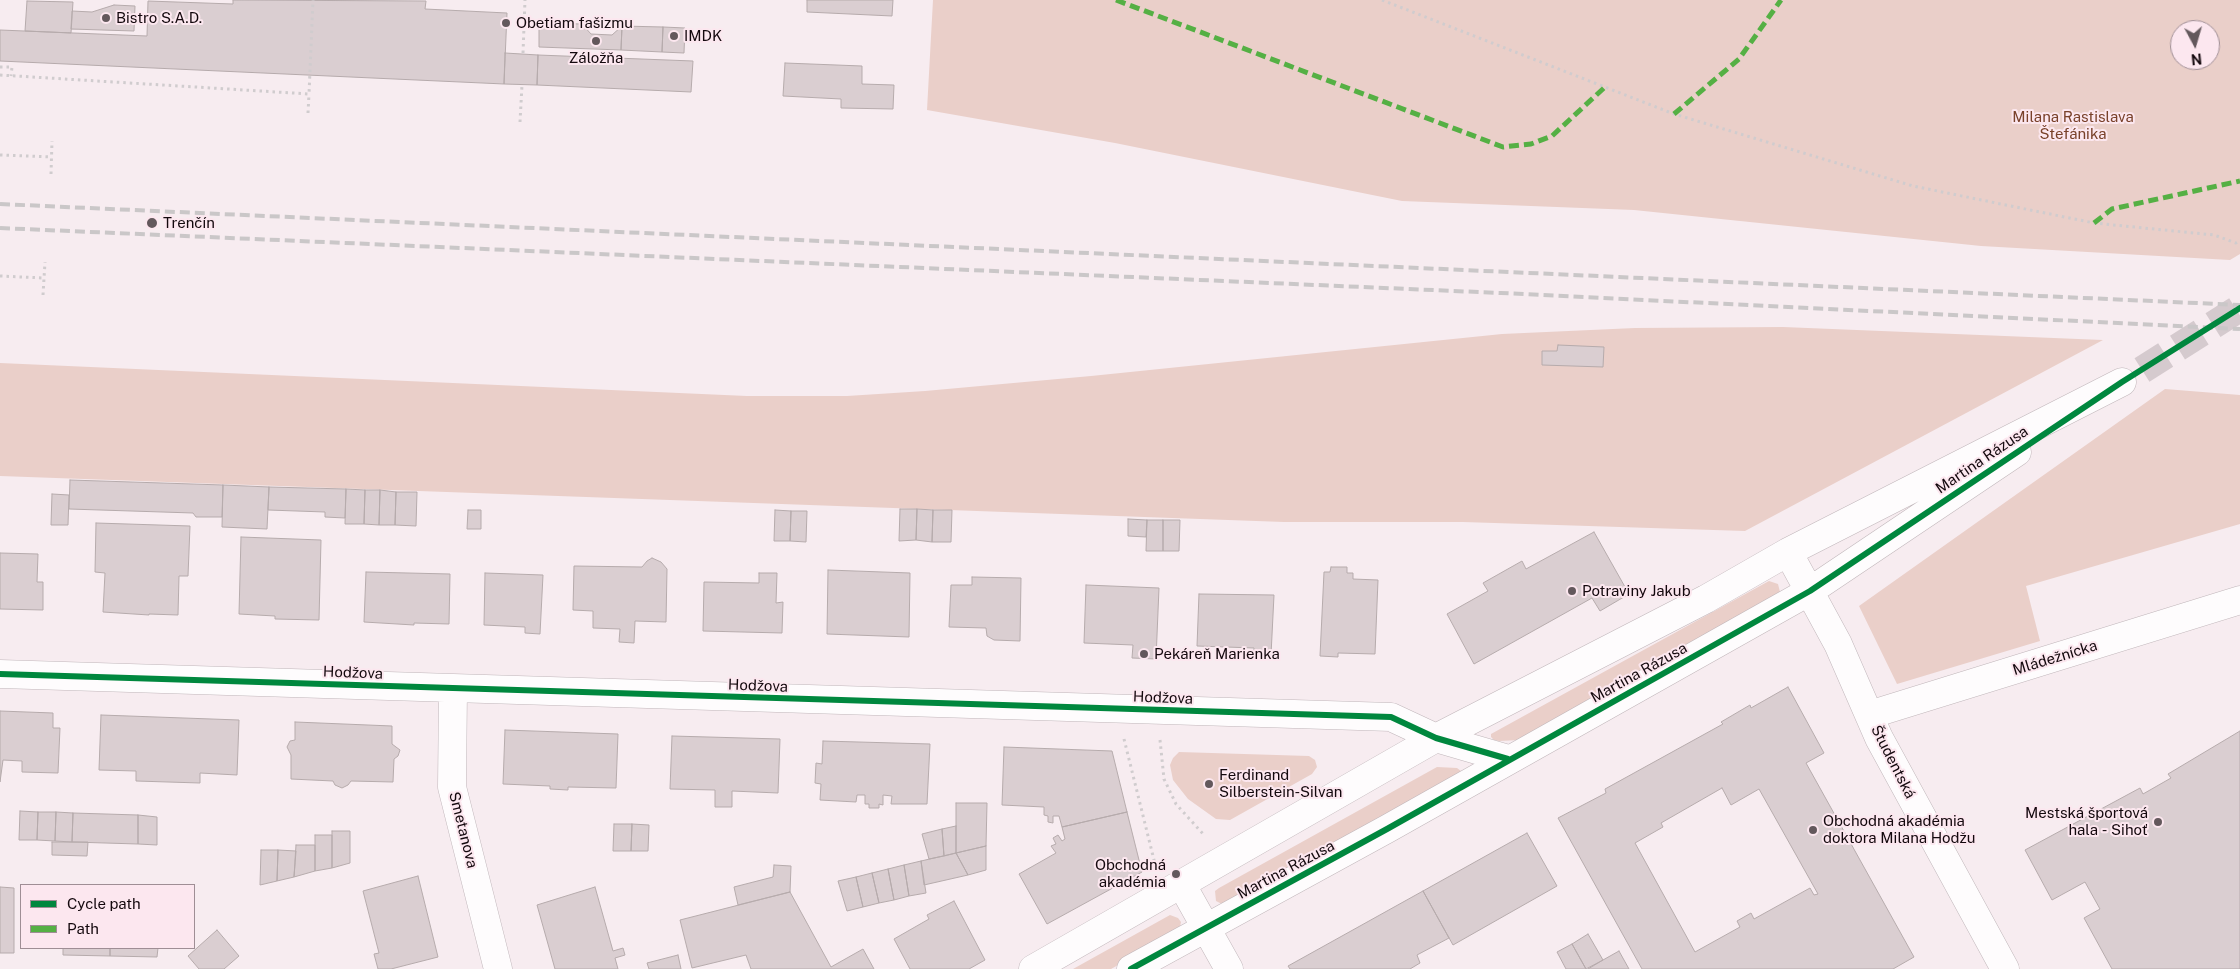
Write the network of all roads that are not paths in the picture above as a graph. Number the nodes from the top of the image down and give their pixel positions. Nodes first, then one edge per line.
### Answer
1 (1788, 552) junction
2 (1810, 591) junction
3 (2240, 600) edge
4 (0, 674) edge
5 (453, 689) junction
6 (1869, 715) junction
7 (1436, 738) junction
8 (1508, 760) junction
9 (1182, 885) junction
10 (1207, 927) junction
11 (498, 969) edge
12 (1033, 969) edge
13 (1131, 969) edge
14 (1229, 969) edge
15 (2005, 969) edge

1 - 2 street, Študentská
1 - 2 street, Martina Rázusa
1 - 7 street, Martina Rázusa
2 - 6 street, Študentská
2 - 8 street, Martina Rázusa
3 - 6 street, Mládežnícka
4 - 5 street, Hodžova
5 - 7 street, Hodžova
5 - 11 street, Smetanova
6 - 15 street, Študentská
7 - 8 street, Hodžova
7 - 9 street, Martina Rázusa
8 - 10 street, Martina Rázusa
9 - 10 street
9 - 12 street, Martina Rázusa
10 - 13 street, Martina Rázusa
10 - 14 street

